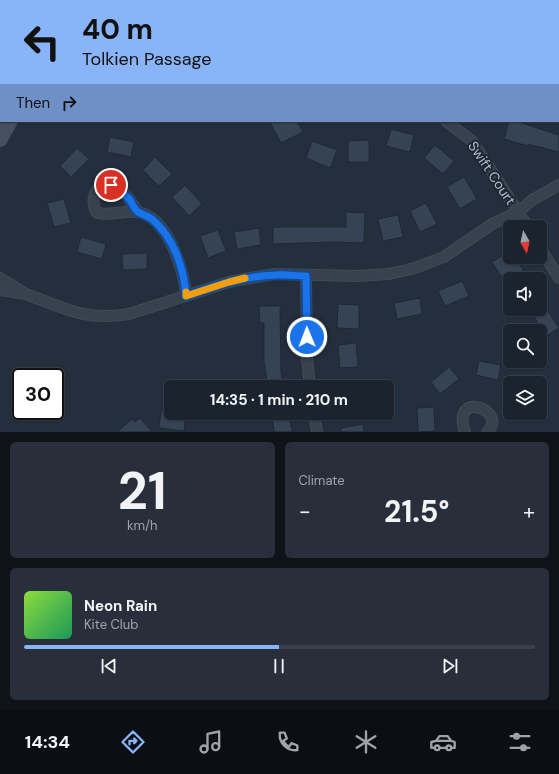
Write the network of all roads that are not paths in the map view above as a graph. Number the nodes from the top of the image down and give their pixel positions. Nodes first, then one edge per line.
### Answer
1 (9, 122) edge
2 (448, 122) edge
3 (0, 139) edge
4 (559, 185) edge
5 (138, 212) dead end
6 (518, 212) junction
7 (523, 220) edge
8 (547, 259) edge
9 (306, 276) junction
10 (0, 278) edge
11 (559, 278) edge
12 (0, 290) edge
13 (26, 294) junction
14 (186, 296) junction
15 (309, 380) edge
16 (315, 420) edge
17 (317, 432) edge
18 (465, 432) edge
19 (488, 432) edge

1 - 3 street
2 - 6 street, Swift Court
4 - 6 street
5 - 14 street
6 - 7 street, Swift Court
6 - 9 street
8 - 11 street
9 - 14 street
9 - 15 street
10 - 13 street
12 - 13 street
13 - 14 street
16 - 17 street
18 - 19 street

